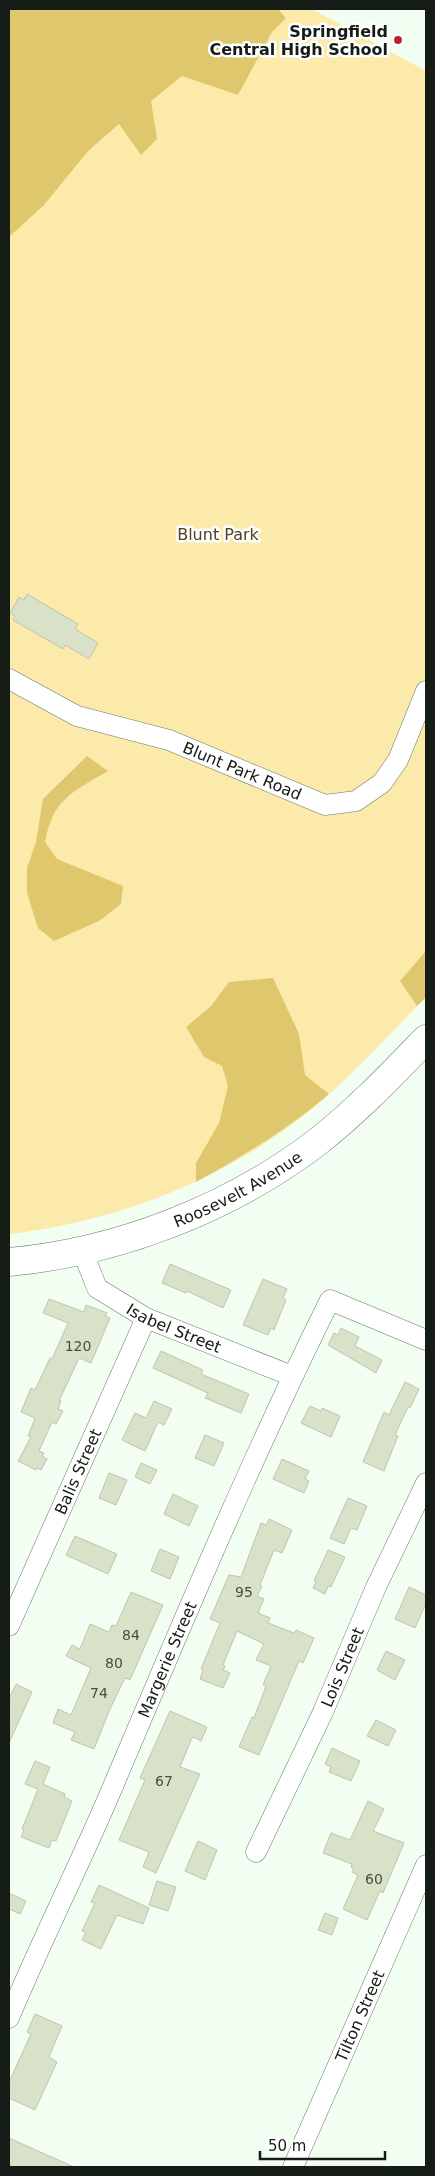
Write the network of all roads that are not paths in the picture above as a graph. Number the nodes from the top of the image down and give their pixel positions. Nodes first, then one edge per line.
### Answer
1 (9, 679) edge
2 (426, 691) edge
3 (426, 1039) edge
4 (82, 1250) junction
5 (9, 1262) edge
6 (146, 1318) junction
7 (426, 1340) edge
8 (292, 1376) junction
9 (426, 1483) edge
10 (16, 1591) edge
11 (9, 1626) edge
12 (256, 1852) dead end
13 (426, 1865) edge
14 (9, 2018) edge
15 (293, 2167) edge

1 - 2 street, Blunt Park Road
3 - 4 main road, Roosevelt Avenue
4 - 5 main road, Roosevelt Avenue
4 - 6 street, Isabel Street
6 - 8 street, Isabel Street
6 - 10 street, Balis Street
7 - 8 street, Margerie Street
8 - 14 street, Margerie Street
9 - 12 street, Lois Street
10 - 11 street, Balis Street
13 - 15 street, Tilton Street

